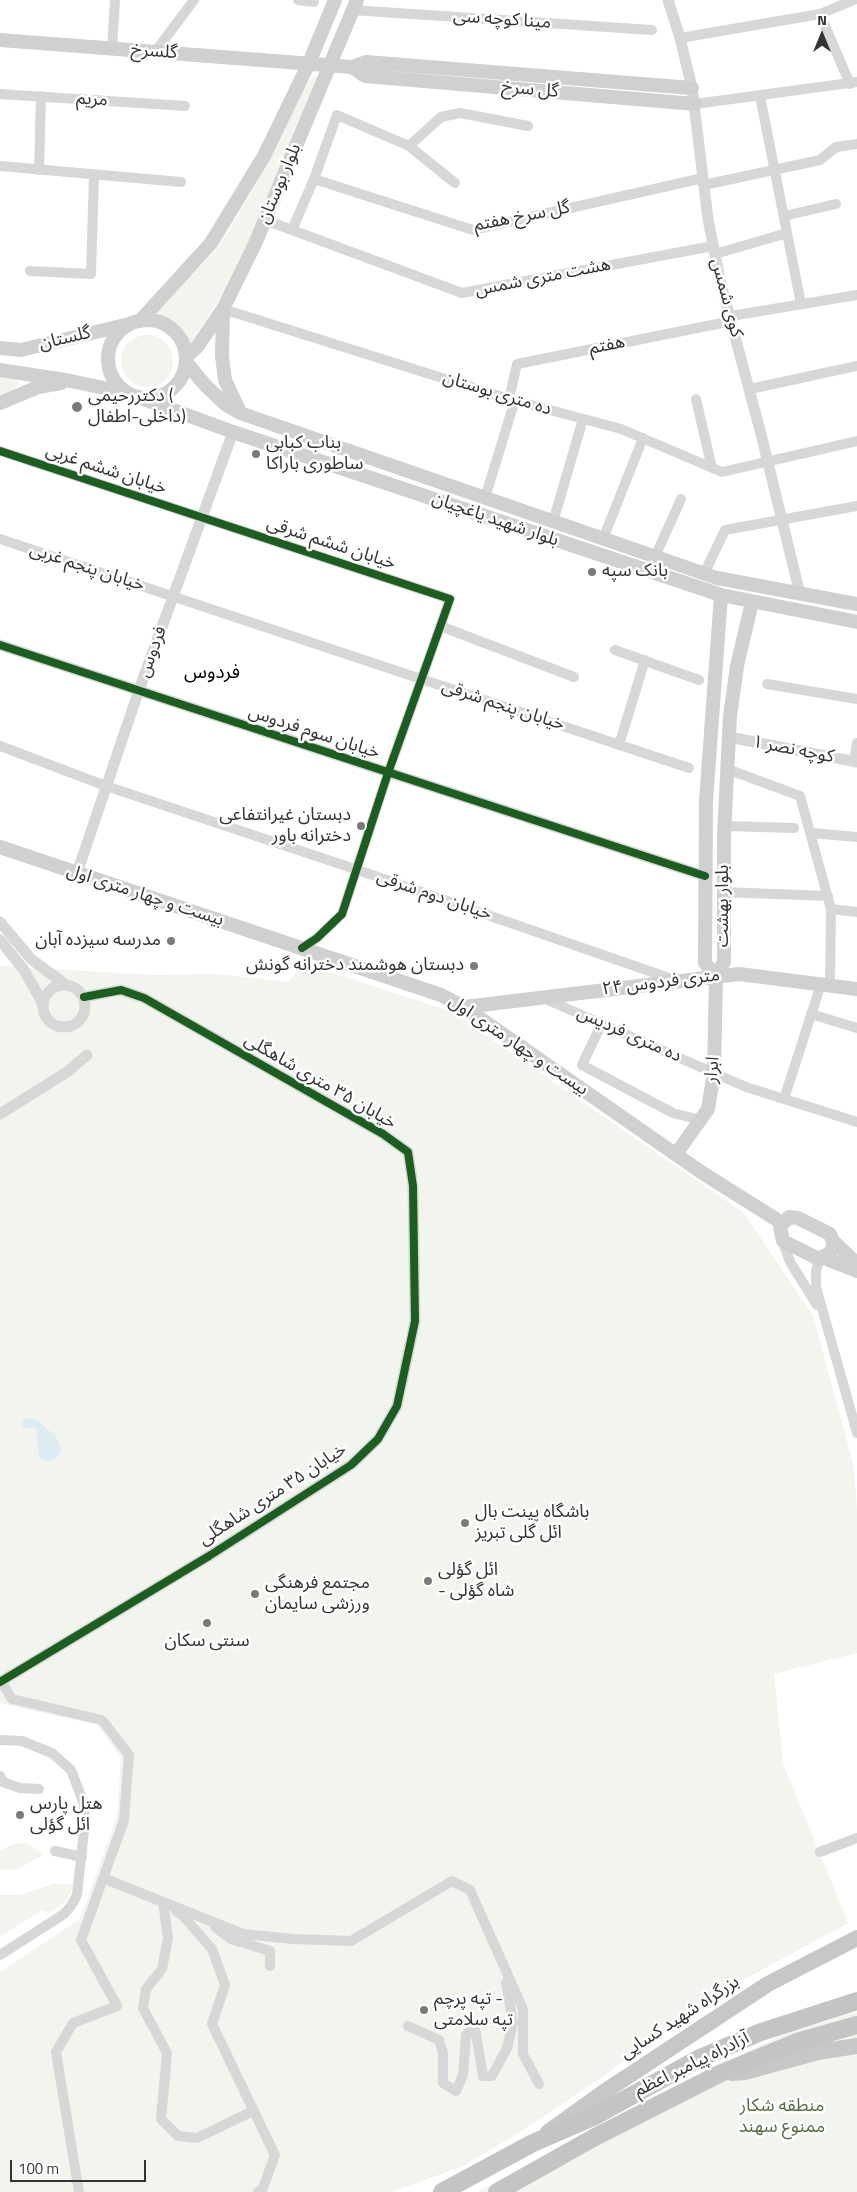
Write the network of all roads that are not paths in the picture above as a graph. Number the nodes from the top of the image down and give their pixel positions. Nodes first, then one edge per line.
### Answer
1 (115, 0) edge
2 (194, 0) edge
3 (298, 0) edge
4 (335, 0) edge
5 (668, 0) edge
6 (854, 0) edge
7 (314, 2) dead end
8 (354, 5) edge
9 (820, 14) junction
10 (652, 30) dead end
11 (680, 38) junction
12 (0, 40) edge
13 (112, 49) junction
14 (155, 52) junction
15 (308, 64) junction
16 (330, 65) junction
17 (366, 69) junction
18 (853, 83) edge
19 (692, 88) junction
20 (0, 94) edge
21 (41, 96) junction
22 (760, 96) junction
23 (695, 104) junction
24 (185, 106) dead end
25 (528, 126) dead end
26 (857, 144) edge
27 (409, 146) junction
28 (0, 166) edge
29 (39, 170) junction
30 (774, 170) junction
31 (94, 175) junction
32 (314, 179) junction
33 (704, 181) junction
34 (181, 182) dead end
35 (455, 183) dead end
36 (836, 204) dead end
37 (784, 216) junction
38 (265, 220) junction
39 (292, 230) junction
40 (787, 233) junction
41 (714, 250) junction
42 (30, 271) dead end
43 (857, 295) edge
44 (801, 304) junction
45 (223, 308) junction
46 (732, 318) junction
47 (134, 322) junction
48 (0, 348) edge
49 (186, 360) junction
50 (857, 366) edge
51 (0, 370) edge
52 (71, 381) junction
53 (750, 389) junction
54 (133, 395) junction
55 (512, 399) junction
56 (696, 399) dead end
57 (1, 406) edge
58 (240, 413) junction
59 (583, 419) junction
60 (233, 432) junction
61 (643, 438) junction
62 (857, 441) edge
63 (0, 451) edge
64 (367, 457) junction
65 (768, 460) junction
66 (712, 468) junction
67 (361, 475) junction
68 (485, 498) junction
69 (681, 499) dead end
70 (857, 506) edge
71 (202, 518) junction
72 (782, 520) junction
73 (553, 522) junction
74 (0, 539) edge
75 (603, 539) junction
76 (654, 557) junction
77 (704, 574) junction
78 (800, 594) junction
79 (721, 595) junction
80 (174, 596) junction
81 (752, 602) junction
82 (857, 604) edge
83 (720, 616) junction
84 (747, 618) junction
85 (857, 622) edge
86 (440, 626) junction
87 (0, 645) edge
88 (615, 650) dead end
89 (645, 660) junction
90 (574, 677) dead end
91 (421, 679) junction
92 (699, 680) dead end
93 (767, 684) dead end
94 (139, 690) junction
95 (857, 699) edge
96 (729, 737) junction
97 (857, 742) edge
98 (619, 745) junction
99 (0, 746) edge
100 (856, 762) edge
101 (689, 768) dead end
102 (727, 769) junction
103 (388, 773) junction
104 (106, 786) junction
105 (725, 826) junction
106 (794, 828) dead end
107 (811, 834) junction
108 (857, 837) edge
109 (0, 847) edge
110 (355, 869) junction
111 (77, 873) junction
112 (705, 876) junction
113 (723, 892) junction
114 (828, 896) junction
115 (831, 909) junction
116 (857, 912) edge
117 (0, 922) edge
118 (0, 940) edge
119 (302, 948) junction
120 (716, 976) junction
121 (676, 980) junction
122 (825, 984) junction
123 (66, 985) junction
124 (857, 989) edge
125 (84, 997) junction
126 (542, 997) junction
127 (43, 1004) junction
128 (464, 1007) junction
129 (811, 1014) junction
130 (602, 1023) junction
131 (857, 1028) edge
132 (87, 1055) dead end
133 (714, 1072) junction
134 (784, 1099) junction
135 (0, 1114) edge
136 (701, 1120) junction
137 (857, 1122) edge
138 (676, 1154) junction
139 (781, 1230) junction
140 (833, 1241) junction
141 (821, 1258) junction
142 (857, 1264) edge
143 (857, 1272) edge
144 (823, 1314) junction
145 (857, 1433) edge
146 (0, 1681) edge
147 (0, 1740) edge
148 (0, 1776) edge
149 (39, 1789) dead end
150 (857, 1838) edge
151 (55, 1851) dead end
152 (820, 1852) dead end
153 (82, 1857) junction
154 (103, 1878) junction
155 (163, 1902) junction
156 (195, 1914) junction
157 (857, 1938) edge
158 (0, 1955) edge
159 (270, 1966) dead end
160 (504, 1970) junction
161 (857, 2001) edge
162 (857, 2025) edge
163 (408, 2026) dead end
164 (857, 2046) edge
165 (720, 2074) junction
166 (539, 2084) dead end
167 (253, 2111) junction
168 (533, 2143) junction
169 (79, 2192) edge
170 (258, 2192) edge
171 (442, 2192) edge
172 (497, 2192) edge

1 - 13 street
2 - 14 street
3 - 7 street
4 - 15 main road, بلوار بوستان
5 - 11 street, کوی شمس
6 - 9 street
8 - 10 street, مینا کوچه سی
8 - 16 main road, بلوار بوستان
9 - 11 street
9 - 18 street
11 - 19 street, کوی شمس
12 - 13 main road, گلسرخ
13 - 14 main road, گلسرخ
14 - 15 main road, گلسرخ
15 - 16 main road, گلسرخ
15 - 47 main road, بلوار بوستان
16 - 17 main road, گلسرخ
16 - 38 main road, بلوار بوستان
17 - 19 main road, گل سرخ
17 - 23 main road, گل سرخ
18 - 22 street
19 - 23 street, کوی شمس
20 - 21 street, مریم
21 - 24 street, مریم
21 - 29 street
22 - 23 street
22 - 30 street
23 - 33 street, کوی شمس
25 - 27 street
26 - 30 street, گل سرخ هفتم
27 - 32 street
27 - 35 street
28 - 29 street
29 - 31 street
30 - 33 street, گل سرخ هفتم
30 - 37 street
31 - 34 street
31 - 42 street
32 - 33 street, گل سرخ هفتم
32 - 39 street
33 - 41 street, کوی شمس
36 - 37 street
37 - 40 street
38 - 39 street, هشت متری شمس
38 - 45 main road, بلوار بوستان
39 - 41 street, هشت متری شمس
40 - 41 street, هشت متری شمس
40 - 44 street
41 - 46 street, کوی شمس
43 - 44 street
44 - 46 street
45 - 49 main road, بلوار بوستان
45 - 55 street, ده متری بوستان
45 - 58 main road
46 - 53 street, کوی شمس
46 - 55 street, هفتم
47 - 48 main road, گلستان
47 - 49 main road
47 - 54 main road
49 - 54 main road
49 - 58 main road, بلوار شهید یاغچیان
50 - 53 street
51 - 52 main road, گلستان
52 - 54 main road, گلستان
52 - 57 main road
53 - 65 street, کوی شمس
54 - 60 main road, بلوار شهید یاغچیان
55 - 59 street, ده متری بوستان
55 - 68 street
56 - 66 street
58 - 64 main road, بلوار شهید یاغچیان
59 - 61 street, ده متری بوستان
59 - 73 street
60 - 67 main road, بلوار شهید یاغچیان
60 - 71 street, فردوس
61 - 66 street, ده متری بوستان
61 - 75 street
62 - 65 street, ده متری بوستان
63 - 71 street, خیابان ششم غربی
64 - 67 main road
64 - 68 main road, بلوار شهید یاغچیان
65 - 66 street, ده متری بوستان
65 - 72 street, کوی شمس
67 - 79 main road, بلوار شهید یاغچیان
68 - 73 main road, بلوار شهید یاغچیان
69 - 76 street
70 - 72 street
71 - 80 street, فردوس
71 - 86 street, خیابان ششم شرقی
72 - 77 street
72 - 78 street, کوی شمس
73 - 75 main road, بلوار شهید یاغچیان
74 - 80 street, خیابان پنجم غربی
75 - 76 main road, بلوار شهید یاغچیان
76 - 77 main road, بلوار شهید یاغچیان
77 - 78 main road, بلوار شهید یاغچیان
78 - 82 main road, بلوار شهید یاغچیان
79 - 81 main road, بلوار شهید یاغچیان
79 - 83 main road, بلوار بهشت
80 - 91 street, خیابان پنجم شرقی
80 - 94 street, فردوس
81 - 84 main road, بلوار بهشت
81 - 85 main road, بلوار شهید یاغچیان
83 - 84 main road
83 - 112 main road, بلوار بهشت
84 - 96 main road, بلوار بهشت
86 - 90 street
86 - 91 street
87 - 94 street, خیابان سوم فردوس
88 - 89 street
89 - 92 street
89 - 98 street
91 - 98 street, خیابان پنجم شرقی
91 - 103 street
93 - 95 street
94 - 103 street, خیابان سوم فردوس
94 - 104 street, فردوس
96 - 100 street, کوچه نصر ۱
96 - 102 main road, بلوار بهشت
97 - 100 street
98 - 101 street, خیابان پنجم شرقی
99 - 104 street, خیابان دوم شرقی
102 - 105 main road, بلوار بهشت
102 - 107 street
103 - 110 street
103 - 112 street, خیابان سوم فردوس
104 - 110 street, خیابان دوم شرقی
104 - 111 street, فردوس
105 - 106 street
105 - 113 main road, بلوار بهشت
107 - 108 street
107 - 114 street
109 - 111 main road, بیست و چهار متری اول
110 - 119 street
110 - 121 street, خیابان دوم شرقی
111 - 119 main road, بیست و چهار متری اول
112 - 120 main road, بلوار بهشت
113 - 114 street
113 - 120 main road, بلوار بهشت
114 - 115 street
115 - 116 street
115 - 122 street
117 - 123 street
118 - 127 street
119 - 128 main road, بیست و چهار متری اول
120 - 121 main road, ۲۴ متری فردوس
120 - 122 main road, ۲۴ متری فردوس
120 - 133 main road, ابرار
121 - 126 main road, ۲۴ متری فردوس
122 - 124 main road, ۲۴ متری فردوس
122 - 129 street
123 - 125 street
123 - 127 street
125 - 127 street
125 - 146 street, خیابان ۳۵ متری شاهگلی
126 - 128 main road, ۲۴ متری فردوس
126 - 130 street, ده متری فردیس
128 - 138 main road, بیست و چهار متری اول
129 - 131 street
129 - 134 street
130 - 133 street, ده متری فردیس
130 - 136 street
132 - 135 street
133 - 134 street, ده متری فردیس
133 - 136 main road, ابرار
134 - 137 street, ده متری فردیس
136 - 138 main road, ابرار
138 - 139 main road, بیست و چهار متری اول
139 - 140 main road
139 - 141 main road, بیست و چهار متری اول
139 - 144 street
140 - 141 main road
140 - 142 main road
141 - 143 main road, بیست و چهار متری اول
141 - 144 street
144 - 145 street
146 - 154 street
147 - 153 street
148 - 149 street
150 - 152 street
151 - 153 street
153 - 158 street
154 - 155 street
154 - 169 street
155 - 156 street
155 - 167 street
155 - 167 street
156 - 159 street
156 - 160 street
157 - 168 highway, بزرگراه شهید کسایی
160 - 163 street
160 - 166 street
161 - 168 highway, آزادراه پیامبر اعظم
162 - 165 highway, آزادراه پیامبر اعظم
164 - 165 highway
165 - 172 highway, آزادراه پیامبر اعظم
167 - 170 street
168 - 171 highway, آزادراه پیامبر اعظم

